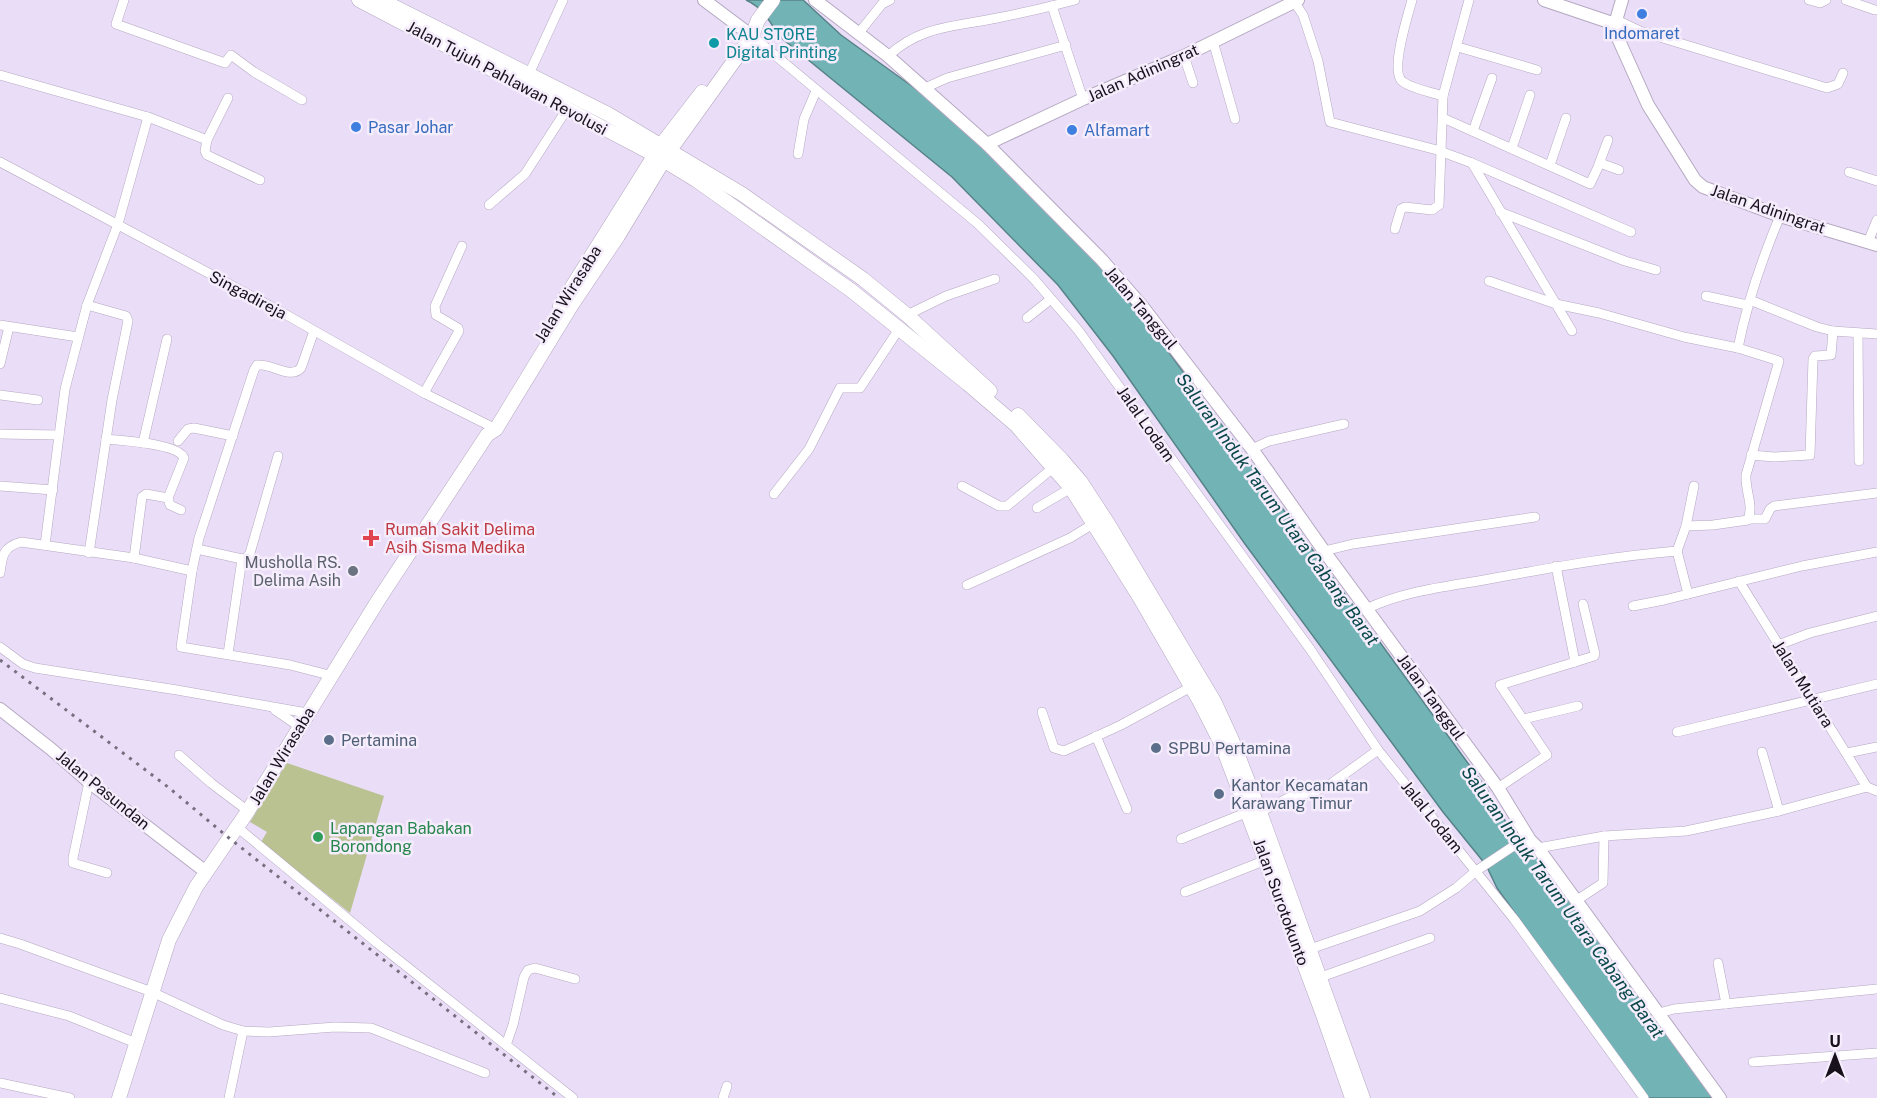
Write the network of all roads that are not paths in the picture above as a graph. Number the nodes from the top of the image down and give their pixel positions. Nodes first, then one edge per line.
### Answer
1 (124, 0) edge
2 (359, 0) edge
3 (381, 0) edge
4 (563, 0) edge
5 (704, 0) edge
6 (774, 0) edge
7 (815, 0) edge
8 (890, 0) edge
9 (1075, 0) edge
10 (1412, 0) edge
11 (1469, 0) edge
12 (1544, 0) edge
13 (1622, 0) edge
14 (1809, 0) edge
15 (1826, 0) edge
16 (1846, 0) edge
17 (1295, 1) edge
18 (1052, 6) junction
19 (1875, 10) dead end
20 (1616, 22) junction
21 (748, 34) junction
22 (858, 34) junction
23 (1213, 41) junction
24 (1066, 45) junction
25 (1458, 46) junction
26 (888, 56) junction
27 (1184, 56) junction
28 (1537, 70) dead end
29 (1844, 73) dead end
30 (529, 74) junction
31 (0, 75) edge
32 (1492, 78) dead end
33 (1193, 83) dead end
34 (925, 88) junction
35 (816, 91) junction
36 (1530, 95) dead end
37 (1443, 96) junction
38 (228, 98) dead end
39 (1083, 99) junction
40 (302, 100) dead end
41 (567, 109) junction
42 (148, 117) junction
43 (1443, 118) junction
44 (1566, 118) dead end
45 (1235, 119) dead end
46 (1473, 131) junction
47 (207, 140) junction
48 (1608, 140) dead end
49 (987, 144) junction
50 (1512, 148) junction
51 (1442, 152) junction
52 (663, 153) junction
53 (798, 154) dead end
54 (0, 162) edge
55 (1472, 164) junction
56 (1599, 164) junction
57 (1550, 165) junction
58 (1619, 170) dead end
59 (1849, 172) dead end
60 (260, 180) dead end
61 (1877, 181) edge
62 (489, 206) dead end
63 (1500, 212) junction
64 (1780, 216) junction
65 (1877, 220) edge
66 (118, 224) junction
67 (1395, 229) dead end
68 (1631, 232) dead end
69 (1873, 244) edge
70 (462, 246) dead end
71 (1656, 270) dead end
72 (995, 279) dead end
73 (1489, 281) dead end
74 (1706, 296) dead end
75 (1051, 299) junction
76 (1749, 302) junction
77 (1556, 304) junction
78 (87, 305) junction
79 (907, 315) junction
80 (1027, 318) dead end
81 (5, 326) edge
82 (898, 329) junction
83 (314, 331) junction
84 (1572, 331) dead end
85 (1833, 331) junction
86 (1858, 333) junction
87 (1877, 334) edge
88 (78, 337) junction
89 (166, 339) dead end
90 (1738, 348) junction
91 (0, 364) edge
92 (424, 393) junction
93 (0, 395) edge
94 (38, 400) dead end
95 (1344, 424) dead end
96 (491, 430) junction
97 (0, 434) edge
98 (59, 435) junction
99 (233, 436) junction
100 (106, 439) junction
101 (178, 441) dead end
102 (143, 443) junction
103 (1252, 449) junction
104 (1751, 455) junction
105 (279, 456) dead end
106 (1859, 460) dead end
107 (1054, 467) junction
108 (0, 486) edge
109 (962, 486) dead end
110 (1694, 486) dead end
111 (1071, 488) junction
112 (53, 490) junction
113 (1877, 493) edge
114 (774, 494) dead end
115 (168, 498) junction
116 (1037, 508) dead end
117 (181, 510) dead end
118 (1535, 517) dead end
119 (1749, 519) junction
120 (1093, 524) junction
121 (1686, 526) junction
122 (45, 545) junction
123 (197, 549) junction
124 (1323, 551) junction
125 (1677, 551) junction
126 (1877, 552) edge
127 (89, 553) junction
128 (134, 558) junction
129 (242, 559) junction
130 (1556, 566) junction
131 (192, 571) junction
132 (0, 573) edge
133 (1739, 581) junction
134 (967, 585) dead end
135 (1688, 594) junction
136 (1583, 604) dead end
137 (1633, 606) dead end
138 (1366, 609) junction
139 (1877, 616) edge
140 (1172, 641) junction
141 (1778, 645) junction
142 (0, 647) edge
143 (228, 654) junction
144 (1575, 662) junction
145 (333, 676) junction
146 (1877, 684) edge
147 (1191, 687) junction
148 (1812, 700) junction
149 (1578, 706) dead end
150 (271, 707) junction
151 (0, 709) edge
152 (1042, 712) dead end
153 (307, 713) junction
154 (1523, 719) junction
155 (300, 727) junction
156 (1677, 732) dead end
157 (1096, 736) junction
158 (1877, 747) edge
159 (1378, 750) junction
160 (1762, 752) dead end
161 (1847, 753) junction
162 (179, 755) dead end
163 (89, 782) junction
164 (1498, 788) junction
165 (1873, 788) edge
166 (1126, 809) dead end
167 (248, 811) junction
168 (1779, 811) junction
169 (1254, 812) junction
170 (237, 827) junction
171 (1261, 832) junction
172 (1604, 836) junction
173 (1180, 839) dead end
174 (1529, 843) junction
175 (1266, 860) junction
176 (1476, 871) junction
177 (206, 872) junction
178 (107, 873) dead end
179 (1185, 892) dead end
180 (1576, 900) junction
181 (0, 938) edge
182 (1430, 938) dead end
183 (1310, 949) junction
184 (1718, 963) dead end
185 (1321, 977) junction
186 (575, 979) dead end
187 (1877, 988) edge
188 (152, 992) junction
189 (0, 998) edge
190 (1726, 1004) junction
191 (1659, 1013) junction
192 (243, 1031) junction
193 (136, 1043) junction
194 (506, 1045) junction
195 (1877, 1053) edge
196 (1753, 1062) dead end
197 (485, 1073) dead end
198 (0, 1083) edge
199 (727, 1086) dead end
200 (70, 1098) edge
201 (119, 1098) edge
202 (230, 1098) edge
203 (573, 1098) edge
204 (723, 1098) edge
205 (1352, 1098) edge
206 (1363, 1098) edge
207 (1644, 1098) edge
208 (1720, 1098) edge

1 - 40 street
2 - 41 main road, Jalan Tujuh Pahlawan Revolusi
3 - 30 main road, Jalan Tujuh Pahlawan Revolusi
4 - 30 street
5 - 21 street
6 - 21 main road, Jalan Wirasaba
7 - 22 street, Jalan Tanggul
8 - 22 street
9 - 18 street
10 - 37 street
11 - 25 street
12 - 20 street
13 - 20 street
14 - 15 street
16 - 19 street
17 - 23 street, Jalan Adiningrat
17 - 51 street
18 - 24 street
18 - 26 street
20 - 29 street
20 - 64 street, Jalan Adiningrat
21 - 35 street, Jalal Lodam
21 - 52 main road, Jalan Wirasaba
22 - 26 street, Jalan Tanggul
23 - 27 street, Jalan Adiningrat
23 - 45 street
24 - 34 street
24 - 39 street
25 - 28 street
25 - 37 street
26 - 34 street, Jalan Tanggul
27 - 33 street
27 - 39 street, Jalan Adiningrat
30 - 52 main road, Jalan Tujuh Pahlawan Revolusi
31 - 42 street
32 - 46 street
34 - 49 street, Jalan Tanggul
35 - 53 street
35 - 75 street, Jalal Lodam
36 - 50 street
37 - 43 street
38 - 47 street
39 - 49 street, Jalan Adiningrat
41 - 52 main road, Jalan Tujuh Pahlawan Revolusi
41 - 62 street
42 - 47 street
42 - 66 street
43 - 46 street
43 - 51 street
44 - 57 street
46 - 50 street
47 - 60 street
48 - 56 street
49 - 103 street, Jalan Tanggul
50 - 57 street
51 - 55 street
51 - 67 street
52 - 79 main road, Jalan Surotokunto
52 - 82 main road, Jalan Surotokunto
52 - 96 main road, Jalan Wirasaba
54 - 66 street, Singadireja
55 - 63 street
55 - 68 street
56 - 57 street
56 - 58 street
59 - 61 street
63 - 71 street
63 - 77 street
64 - 69 street, Jalan Adiningrat
64 - 76 street
65 - 69 street
66 - 78 street
66 - 83 street, Singadireja
70 - 92 street
72 - 79 street
73 - 77 street
74 - 76 street
75 - 80 street
75 - 159 street, Jalal Lodam
76 - 85 street
76 - 90 street
77 - 84 street
77 - 90 street
78 - 88 street
78 - 100 street
79 - 140 main road, Jalan Surotokunto
81 - 88 street
81 - 91 street
82 - 107 main road, Jalan Surotokunto
82 - 114 street
83 - 92 street, Singadireja
83 - 99 street
85 - 86 street
85 - 104 street
86 - 87 street
86 - 106 street
88 - 98 street
89 - 102 street
90 - 104 street
92 - 96 street, Singadireja
93 - 94 street
95 - 103 street
96 - 145 main road, Jalan Wirasaba
97 - 98 street
98 - 112 street
99 - 101 street
99 - 123 street
100 - 102 street
100 - 127 street
102 - 115 street
103 - 124 street, Jalan Tanggul
104 - 119 street
105 - 129 street
107 - 109 street
107 - 111 main road, Jalan Surotokunto
108 - 112 street
110 - 121 street
111 - 116 street
111 - 120 main road, Jalan Surotokunto
112 - 122 street
113 - 119 street
115 - 117 street
115 - 128 street
118 - 124 street
119 - 121 street
120 - 134 street
120 - 140 main road, Jalan Surotokunto
121 - 125 street
122 - 127 street
122 - 132 street
123 - 129 street
123 - 131 street
124 - 138 street, Jalan Tanggul
125 - 130 street
125 - 135 street
126 - 133 street
127 - 128 street
128 - 131 street
129 - 143 street
130 - 138 street
130 - 144 street
131 - 143 street
133 - 135 street
133 - 141 street, Jalan Mutiara
135 - 137 street
136 - 144 street
138 - 164 street, Jalan Tanggul
139 - 141 street
140 - 147 main road, Jalan Surotokunto
140 - 169 main road, Jalan Surotokunto
141 - 148 street, Jalan Mutiara
142 - 150 street
143 - 145 street
144 - 154 street
145 - 153 main road, Jalan Wirasaba
146 - 148 street
147 - 157 street
147 - 169 main road, Jalan Surotokunto
148 - 156 street
148 - 161 street, Jalan Mutiara
149 - 154 street
150 - 153 street
150 - 155 street
151 - 163 street, Jalan Pasundan
152 - 157 street
153 - 155 main road, Jalan Wirasaba
154 - 164 street
155 - 167 main road, Jalan Wirasaba
157 - 166 street
158 - 161 street
159 - 169 street
159 - 176 street, Jalal Lodam
160 - 168 street
161 - 165 street, Jalan Mutiara
162 - 167 street
163 - 177 street, Jalan Pasundan
163 - 178 street
164 - 174 street, Jalan Tanggul
165 - 168 street
167 - 170 main road, Jalan Wirasaba
168 - 172 street
169 - 171 main road, Jalan Surotokunto
169 - 173 street
170 - 177 main road, Jalan Wirasaba
170 - 194 street
171 - 175 main road, Jalan Surotokunto
171 - 183 main road, Jalan Surotokunto
172 - 174 street
172 - 180 street
174 - 176 street
174 - 180 street, Jalan Tanggul
175 - 179 street
175 - 205 main road, Jalan Surotokunto
176 - 183 street
176 - 207 street, Jalal Lodam
177 - 188 main road, Jalan Wirasaba
180 - 191 street, Jalan Tanggul
181 - 188 street
182 - 185 street
183 - 185 main road, Jalan Surotokunto
184 - 190 street
185 - 206 main road, Jalan Surotokunto
186 - 194 street
187 - 190 street
188 - 192 street
188 - 193 main road, Jalan Wirasaba
189 - 193 street
190 - 191 street
191 - 208 street, Jalan Tanggul
192 - 197 street
192 - 202 street
193 - 201 main road, Jalan Wirasaba
194 - 203 street
195 - 196 street
198 - 200 street
199 - 204 street

